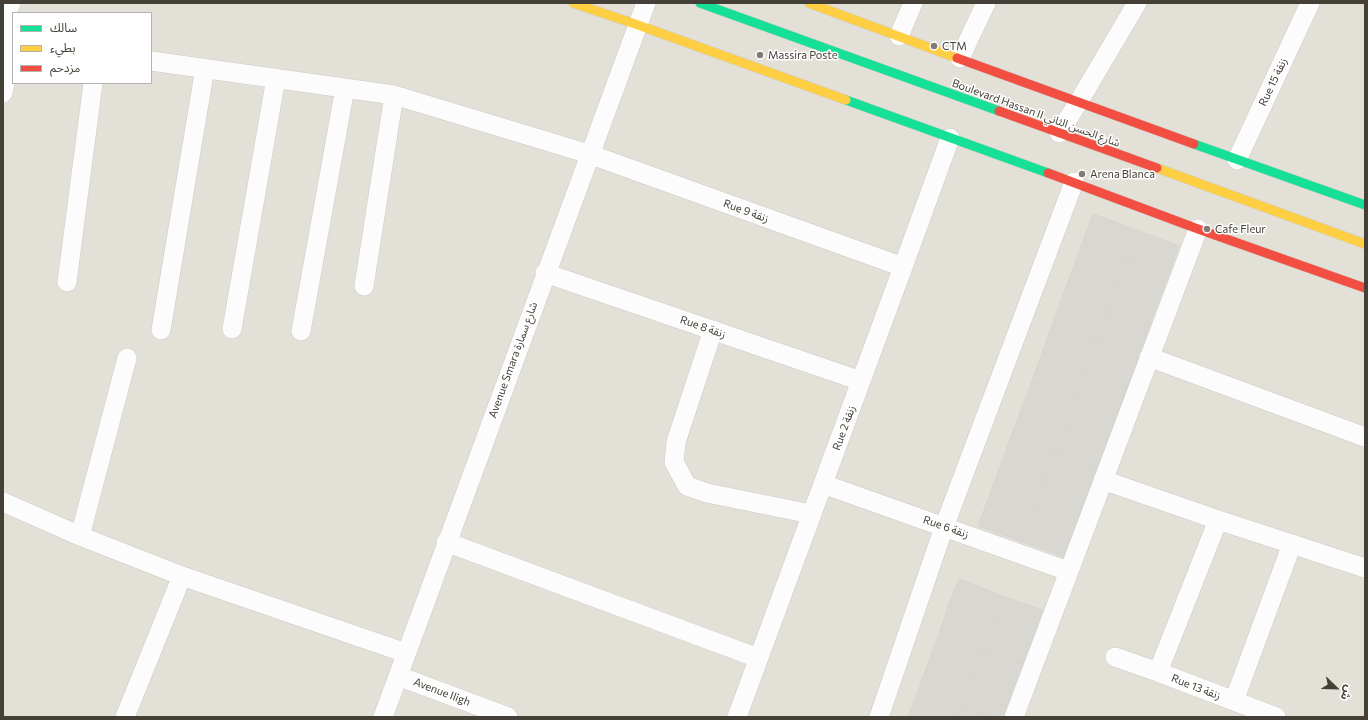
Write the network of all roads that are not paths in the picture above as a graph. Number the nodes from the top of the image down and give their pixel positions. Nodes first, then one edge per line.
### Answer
1 (11, 3) edge
2 (573, 3) edge
3 (646, 3) edge
4 (700, 3) edge
5 (809, 3) edge
6 (913, 3) edge
7 (986, 3) edge
8 (1137, 3) edge
9 (1310, 3) edge
10 (638, 25) junction
11 (899, 36) junction
12 (12, 37) edge
13 (12, 52) edge
14 (960, 58) junction
15 (152, 61) edge
16 (205, 68) junction
17 (276, 78) junction
18 (93, 84) edge
19 (345, 88) junction
20 (3, 93) edge
21 (394, 95) junction
22 (1078, 103) junction
23 (1059, 133) junction
24 (950, 138) junction
25 (589, 154) junction
26 (1237, 160) junction
27 (1074, 182) junction
28 (1365, 205) edge
29 (1198, 229) junction
30 (1365, 244) edge
31 (903, 267) junction
32 (545, 273) junction
33 (67, 282) dead end
34 (364, 286) dead end
35 (1365, 288) edge
36 (232, 329) dead end
37 (161, 330) dead end
38 (712, 330) junction
39 (301, 331) dead end
40 (1149, 356) junction
41 (127, 358) dead end
42 (861, 381) junction
43 (1365, 437) edge
44 (1103, 480) junction
45 (823, 484) junction
46 (3, 502) edge
47 (812, 514) junction
48 (1218, 520) junction
49 (944, 527) junction
50 (80, 536) junction
51 (446, 542) junction
52 (1292, 544) junction
53 (1365, 568) edge
54 (1068, 571) junction
55 (182, 576) junction
56 (406, 653) junction
57 (1115, 657) dead end
58 (758, 658) junction
59 (1158, 672) junction
60 (398, 676) junction
61 (1234, 701) junction
62 (125, 717) edge
63 (383, 717) edge
64 (508, 717) edge
65 (737, 717) edge
66 (879, 717) edge
67 (1014, 717) edge
68 (1276, 717) edge

1 - 12 street
2 - 10 main road
3 - 10 street, Avenue Smara شارع سمارة
4 - 23 main road, Boulevard Hassan II شارع الحسن الثاني
5 - 11 main road
6 - 11 street
7 - 14 street
8 - 22 street
9 - 26 street, Rue 15 زنقة
10 - 24 main road
10 - 25 street, Avenue Smara شارع سمارة
11 - 14 main road
13 - 20 street
14 - 22 main road
15 - 16 street, Rue 9 زنقة
16 - 17 street, Rue 9 زنقة
16 - 37 street
17 - 19 street, Rue 9 زنقة
17 - 36 street
18 - 33 street
19 - 21 street, Rue 9 زنقة
19 - 39 street
21 - 25 street, Rue 9 زنقة
21 - 34 street
22 - 23 street
22 - 26 main road
23 - 30 main road, Boulevard Hassan II شارع الحسن الثاني
24 - 27 main road
24 - 31 street, Rue 2 زنقة
25 - 31 street, Rue 9 زنقة
25 - 32 street, Avenue Smara شارع سمارة
26 - 28 main road
27 - 29 main road
27 - 49 street
29 - 35 main road
29 - 40 street
31 - 42 street, Rue 2 زنقة
32 - 38 street, Rue 8 زنقة
32 - 51 street, Avenue Smara شارع سمارة
38 - 42 street, Rue 8 زنقة
38 - 47 street
40 - 43 street
40 - 44 street
41 - 50 street
42 - 45 street, Rue 2 زنقة
44 - 48 street
44 - 54 street
45 - 47 street, Rue 2 زنقة
45 - 49 street, Rue 6 زنقة
46 - 50 street
47 - 58 street, Rue 2 زنقة
48 - 52 street
48 - 59 street
49 - 54 street, Rue 6 زنقة
49 - 66 street
50 - 55 street
51 - 56 street, Avenue Smara شارع سمارة
51 - 58 street
52 - 53 street
52 - 61 street
54 - 67 street
55 - 56 street
55 - 62 street
56 - 60 street, Avenue Smara شارع سمارة
57 - 59 street, Rue 13 زنقة
58 - 65 street, Rue 2 زنقة
59 - 61 street, Rue 13 زنقة
60 - 63 street, Avenue Smara شارع سمارة
60 - 64 street, Avenue Iligh
61 - 68 street, Rue 13 زنقة

